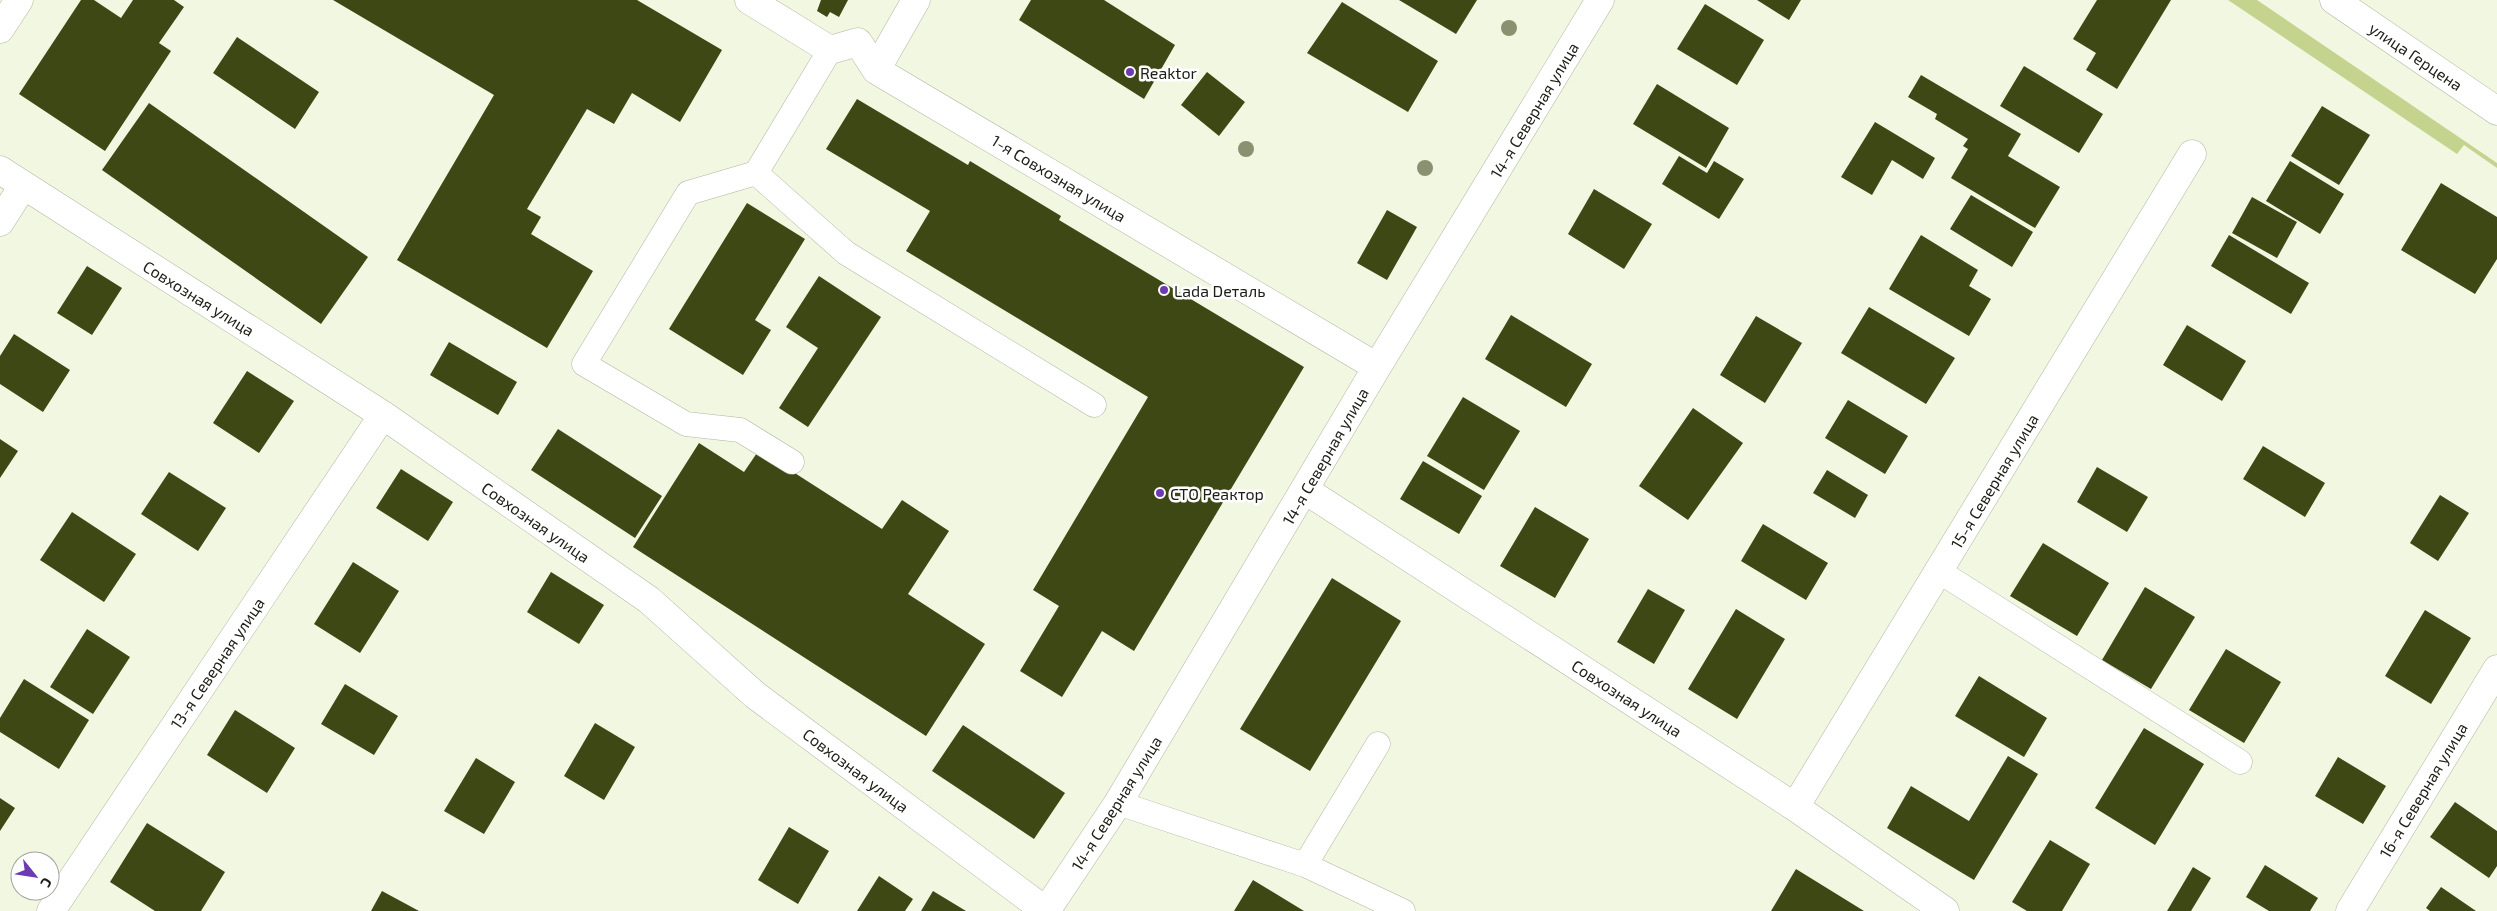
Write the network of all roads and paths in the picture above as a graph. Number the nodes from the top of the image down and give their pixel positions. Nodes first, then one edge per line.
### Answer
1 (19, 0) edge
2 (749, 0) edge
3 (916, 0) edge
4 (1600, 0) edge
5 (2334, 0) edge
6 (0, 29) edge
7 (830, 50) junction
8 (876, 70) junction
9 (2497, 111) edge
10 (2192, 154) dead end
11 (0, 170) edge
12 (756, 173) junction
13 (23, 186) junction
14 (0, 222) edge
15 (1377, 367) junction
16 (1094, 405) dead end
17 (383, 415) junction
18 (792, 462) dead end
19 (1305, 490) junction
20 (1940, 572) junction
21 (2497, 669) edge
22 (1378, 744) dead end
23 (2240, 762) dead end
24 (1118, 803) junction
25 (1795, 807) junction
26 (1305, 865) junction
27 (51, 911) edge
28 (1046, 911) edge
29 (1402, 911) edge
30 (1945, 911) edge
31 (2350, 911) edge

1 - 6 street
2 - 7 street
3 - 8 street
4 - 15 street, 14-я Северная улица
5 - 9 street, улица Герцена
7 - 8 street, 1-я Совхозная улица
7 - 12 lane
8 - 15 street, 1-я Совхозная улица
10 - 20 street, 15-я Северная улица
11 - 13 street, Совхозная улица
12 - 16 lane
12 - 18 lane
13 - 14 street
13 - 17 street, Совхозная улица
15 - 19 street, 14-я Северная улица
17 - 27 street, 13-я Северная улица
17 - 28 street, Совхозная улица
19 - 24 street, 14-я Северная улица
19 - 25 street, Совхозная улица
20 - 23 lane
20 - 25 street, 15-я Северная улица
21 - 31 street, 16-я Северная улица
22 - 26 lane
24 - 26 lane
24 - 28 street, 14-я Северная улица
25 - 30 street, Совхозная улица
26 - 29 lane

